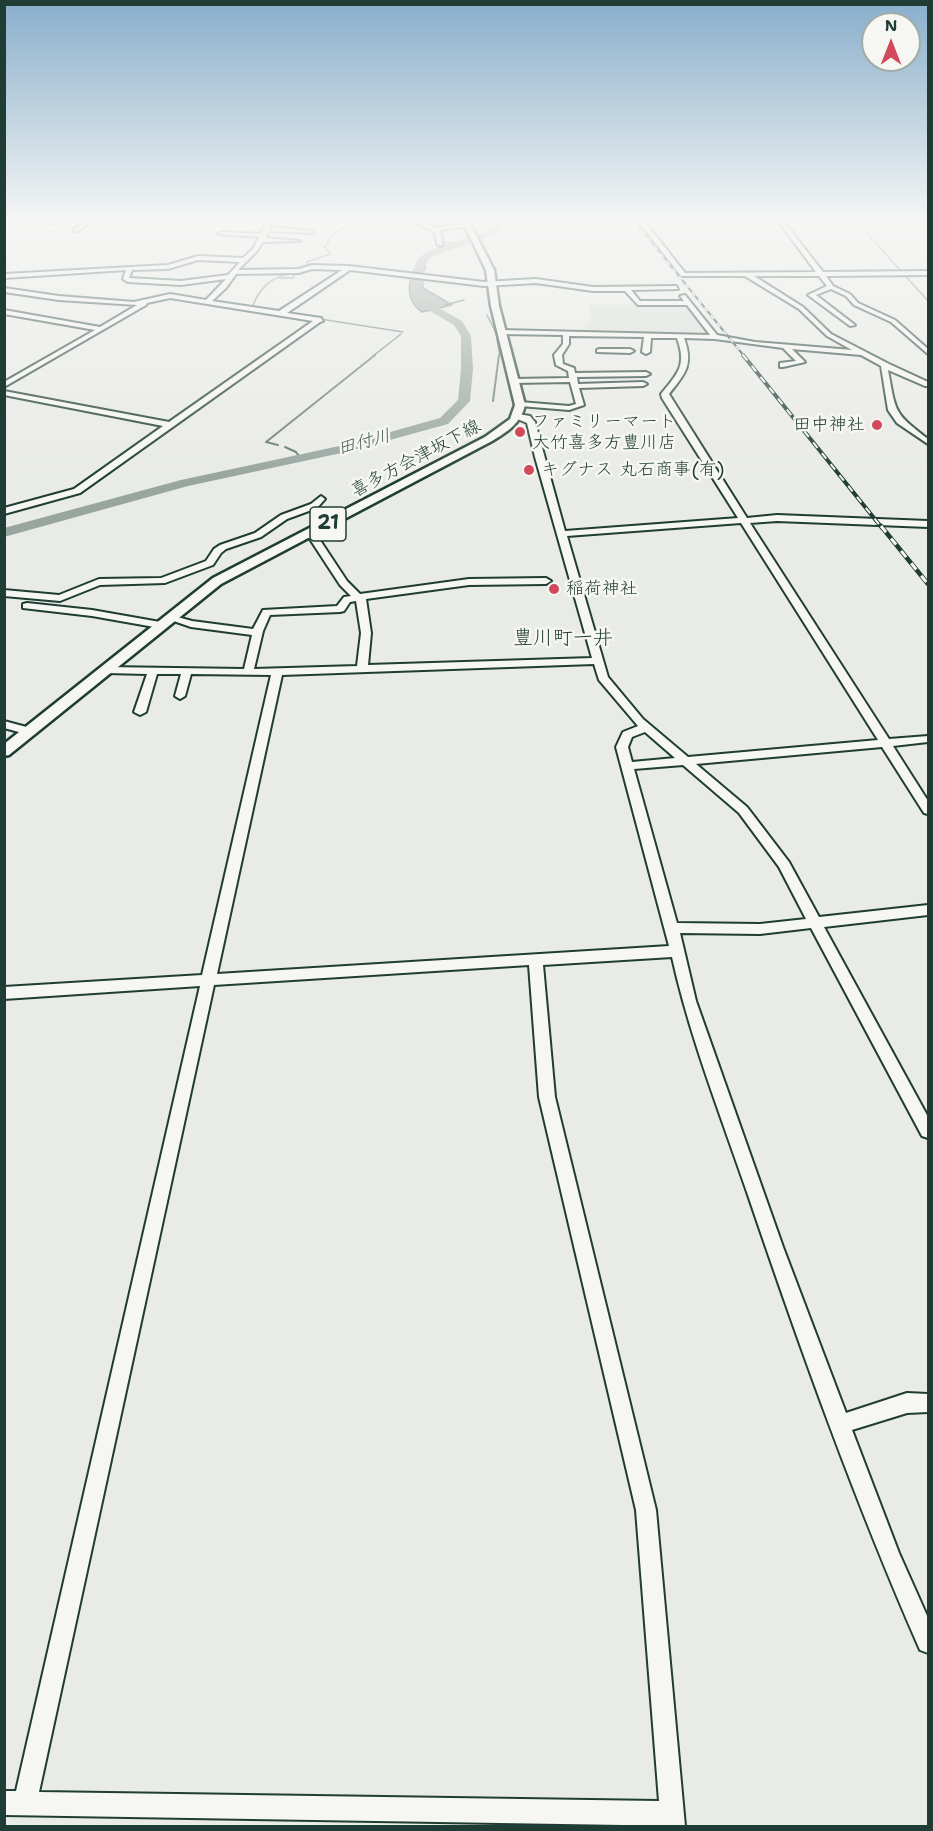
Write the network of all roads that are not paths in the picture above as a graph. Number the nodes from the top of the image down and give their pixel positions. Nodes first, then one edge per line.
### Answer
1 (138, 307) edge
2 (240, 307) edge
3 (290, 307) edge
4 (496, 307) edge
5 (692, 307) edge
6 (800, 307) edge
7 (827, 307) edge
8 (864, 307) edge
9 (4, 312) edge
10 (280, 314) junction
11 (852, 326) dead end
12 (102, 329) junction
13 (501, 332) junction
14 (566, 333) junction
15 (648, 336) junction
16 (680, 336) junction
17 (715, 337) junction
18 (784, 346) junction
19 (630, 351) dead end
20 (646, 352) dead end
21 (928, 352) edge
22 (860, 353) junction
23 (602, 360) junction
24 (783, 364) dead end
25 (884, 365) junction
26 (646, 374) dead end
27 (514, 381) junction
28 (574, 381) junction
29 (643, 384) dead end
30 (928, 384) edge
31 (4, 385) edge
32 (4, 393) edge
33 (520, 404) junction
34 (518, 416) junction
35 (170, 425) junction
36 (928, 442) edge
37 (321, 499) dead end
38 (4, 511) edge
39 (744, 521) junction
40 (928, 525) edge
41 (311, 533) junction
42 (561, 534) junction
43 (546, 581) dead end
44 (4, 593) edge
45 (359, 597) junction
46 (27, 606) dead end
47 (165, 622) junction
48 (258, 633) junction
49 (597, 661) junction
50 (362, 668) junction
51 (106, 670) junction
52 (153, 671) junction
53 (187, 671) junction
54 (277, 671) junction
55 (248, 672) junction
56 (180, 696) dead end
57 (141, 712) dead end
58 (4, 724) edge
59 (646, 727) junction
60 (30, 731) junction
61 (928, 739) edge
62 (887, 743) junction
63 (4, 752) edge
64 (685, 761) junction
65 (627, 766) junction
66 (928, 810) edge
67 (928, 910) edge
68 (815, 923) junction
69 (672, 928) junction
70 (676, 951) junction
71 (536, 960) junction
72 (209, 980) junction
73 (4, 993) edge
74 (928, 1131) edge
75 (928, 1403) edge
76 (840, 1424) junction
77 (928, 1642) edge
78 (15, 1802) edge
79 (672, 1820) edge

1 - 12 street
2 - 10 street
3 - 10 street
4 - 13 main road
5 - 17 street
6 - 22 street
7 - 11 street
8 - 21 street
9 - 12 street
10 - 35 street
12 - 31 street
13 - 14 street
13 - 27 main road
14 - 15 street
14 - 28 street
15 - 16 street
15 - 20 street
16 - 17 street
16 - 39 street
17 - 18 street
18 - 22 street
18 - 24 street
19 - 23 street
22 - 25 street
23 - 26 street
23 - 28 street
25 - 30 street
25 - 36 street
27 - 28 street
27 - 33 main road
28 - 29 street
28 - 33 street
32 - 35 street
33 - 34 main road
34 - 41 main road, 喜多方会津坂下線 / 21
34 - 42 street
35 - 38 street
37 - 44 street
39 - 40 street
39 - 42 street
39 - 62 street
41 - 45 street
41 - 47 main road, 喜多方会津坂下線 / 21
42 - 49 street
43 - 45 street
45 - 48 street
45 - 50 street
46 - 47 street
47 - 48 street
47 - 51 main road, 喜多方会津坂下線 / 21
48 - 55 street
49 - 50 street
49 - 59 street
50 - 54 street
51 - 52 street
51 - 60 main road, 喜多方会津坂下線 / 21
52 - 53 street
52 - 57 street
53 - 55 street
53 - 56 street
54 - 55 street
54 - 72 street
58 - 60 street
59 - 64 street
59 - 65 street
60 - 63 main road, 喜多方会津坂下線 / 21
61 - 62 street
62 - 64 street
62 - 66 street
64 - 65 street
64 - 68 street
65 - 69 street
67 - 68 street
68 - 69 street
68 - 74 street
69 - 70 street
70 - 71 street
70 - 76 street
71 - 72 street
71 - 79 street
72 - 73 street
72 - 78 street
75 - 76 street
76 - 77 street
78 - 79 street

